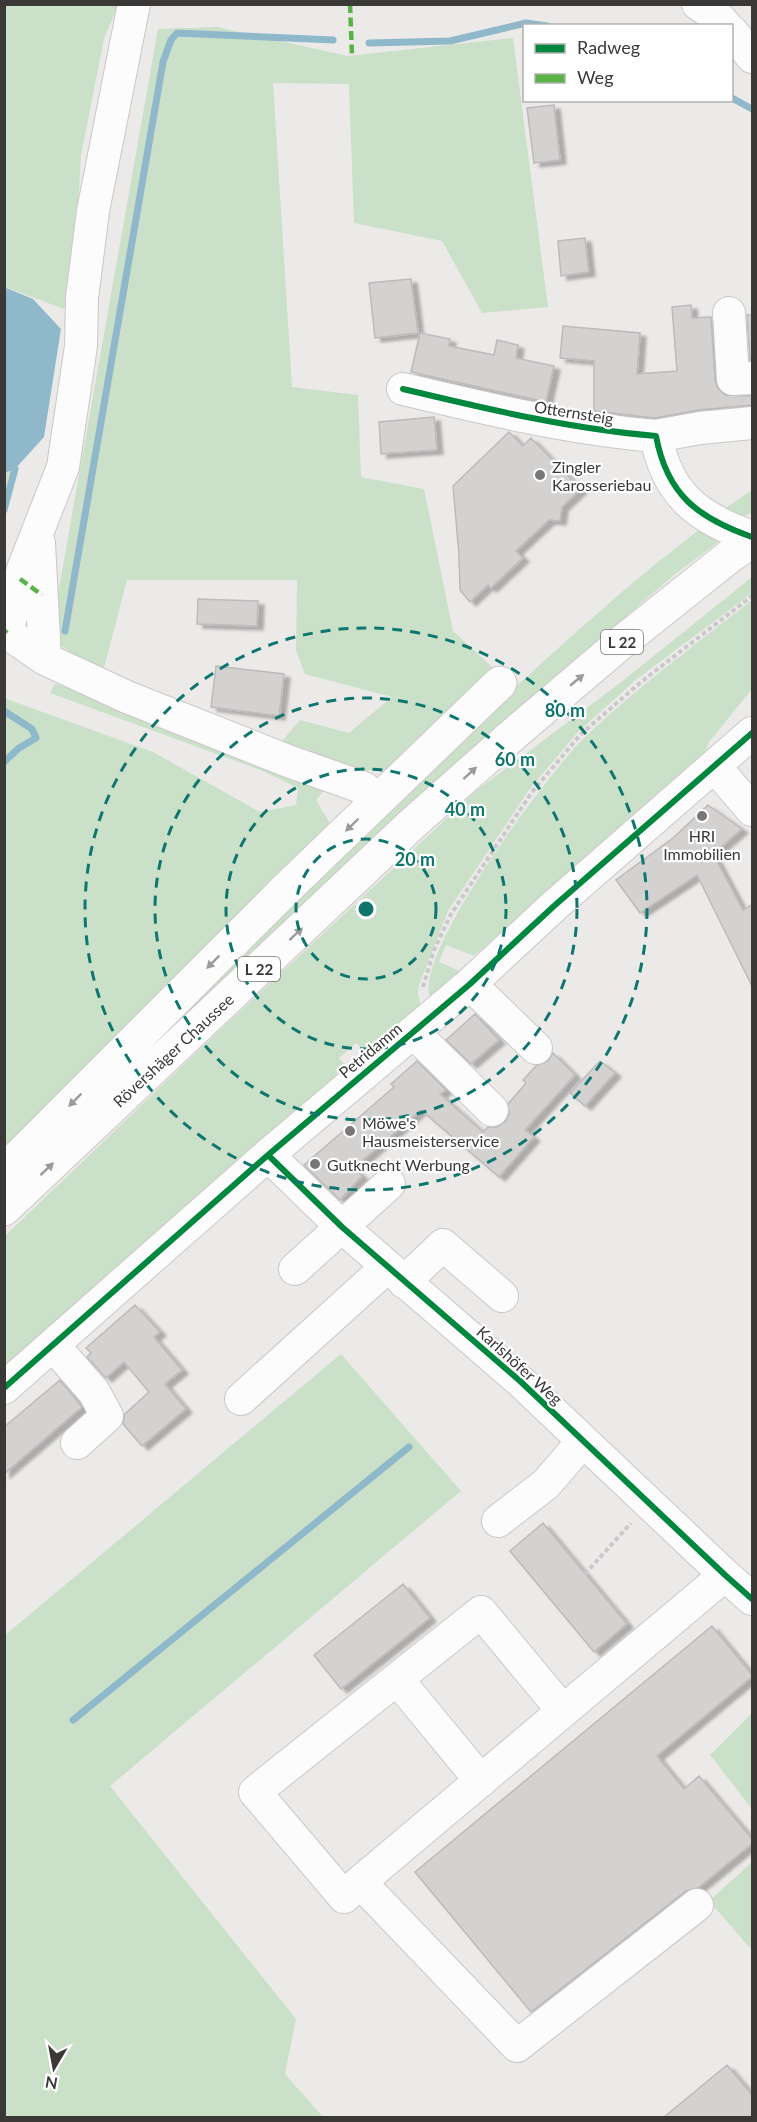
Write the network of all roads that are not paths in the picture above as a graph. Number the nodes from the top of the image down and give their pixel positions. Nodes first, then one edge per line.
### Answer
1 (134, 4) edge
2 (699, 4) edge
3 (724, 24) edge
4 (733, 33) edge
5 (753, 57) edge
6 (729, 313) dead end
7 (753, 378) edge
8 (403, 389) dead end
9 (753, 423) edge
10 (656, 436) junction
11 (753, 539) edge
12 (500, 683) dead end
13 (753, 733) edge
14 (715, 766) junction
15 (378, 799) junction
16 (753, 810) edge
17 (470, 984) junction
18 (423, 1023) junction
19 (536, 1048) dead end
20 (492, 1110) dead end
21 (268, 1155) junction
22 (4, 1171) edge
23 (389, 1184) dead end
24 (4, 1209) edge
25 (342, 1227) junction
26 (295, 1269) dead end
27 (395, 1274) junction
28 (502, 1296) dead end
29 (53, 1345) junction
30 (4, 1388) edge
31 (241, 1399) dead end
32 (583, 1441) junction
33 (77, 1443) dead end
34 (498, 1521) dead end
35 (725, 1575) junction
36 (753, 1599) edge
37 (397, 1679) junction
38 (563, 1711) junction
39 (481, 1781) junction
40 (360, 1882) junction
41 (697, 1905) dead end

1 - 15 street
2 - 3 street
4 - 5 street
6 - 7 street
8 - 10 street, Otternsteig
9 - 10 street, Otternsteig
10 - 11 street
24 -> 11 main road, Rövershäger Chaussee / L 22
12 - 15 main road, Rövershäger Chaussee / L 22
13 - 14 street, Petridamm
14 - 16 street
14 - 17 street, Petridamm
15 -> 22 main road, Rövershäger Chaussee / L 22
17 - 18 street, Petridamm
17 - 19 street
18 - 20 street
18 - 21 street, Petridamm
21 - 25 street, Karlshöfer Weg
21 - 29 street, Petridamm
23 - 25 street
25 - 26 street
25 - 27 street, Karlshöfer Weg
27 - 28 street
27 - 31 street
27 - 32 street, Karlshöfer Weg
29 - 30 street, Petridamm
29 - 33 street
32 - 34 street
32 - 35 street, Karlshöfer Weg
35 - 36 street, Karlshöfer Weg
35 - 38 street
37 - 38 street
37 - 39 street
37 - 40 street
38 - 39 street
39 - 40 street
40 - 41 street

